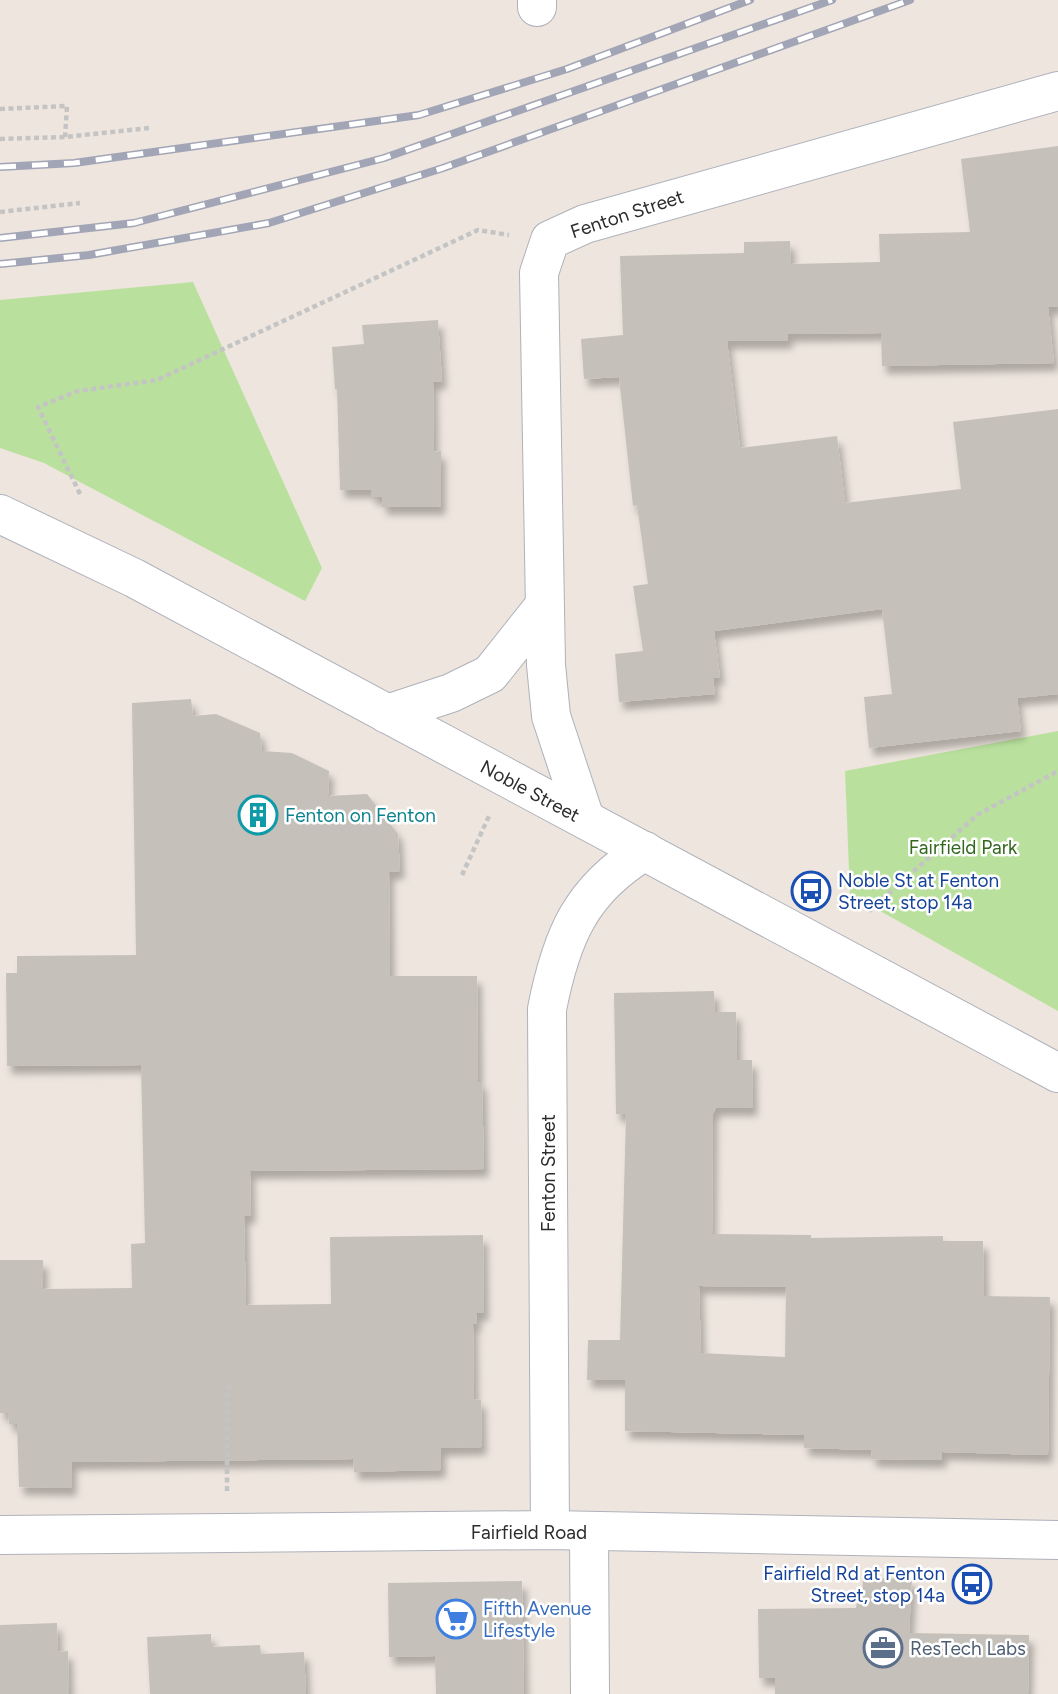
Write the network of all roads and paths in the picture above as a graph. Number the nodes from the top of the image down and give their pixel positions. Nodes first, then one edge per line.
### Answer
1 (1058, 91) edge
2 (0, 109) edge
3 (149, 128) dead end
4 (65, 137) junction
5 (0, 139) edge
6 (80, 203) dead end
7 (0, 212) edge
8 (522, 237) dead end
9 (80, 494) dead end
10 (0, 513) edge
11 (544, 606) junction
12 (387, 714) junction
13 (1058, 771) edge
14 (489, 817) dead end
15 (585, 820) junction
16 (645, 851) junction
17 (462, 875) dead end
18 (869, 911) dead end
19 (1058, 1073) edge
20 (232, 1384) dead end
21 (226, 1495) dead end
22 (550, 1530) junction
23 (589, 1532) junction
24 (0, 1535) edge
25 (1058, 1540) edge
26 (590, 1694) edge

1 - 11 main road, Fenton Street
2 - 4 path
3 - 4 path
4 - 5 path
6 - 7 path
8 - 9 path
10 - 12 main road, Noble Street
11 - 12 main road
11 - 15 main road, Fenton Street
12 - 15 main road, Noble Street
13 - 18 path
14 - 17 path
15 - 16 main road, Noble Street
16 - 19 main road, Noble Street
16 - 22 main road, Fenton Street
20 - 21 path
22 - 23 main road, Fairfield Road
22 - 24 main road, Fairfield Road
23 - 25 main road, Fairfield Road
23 - 26 main road

